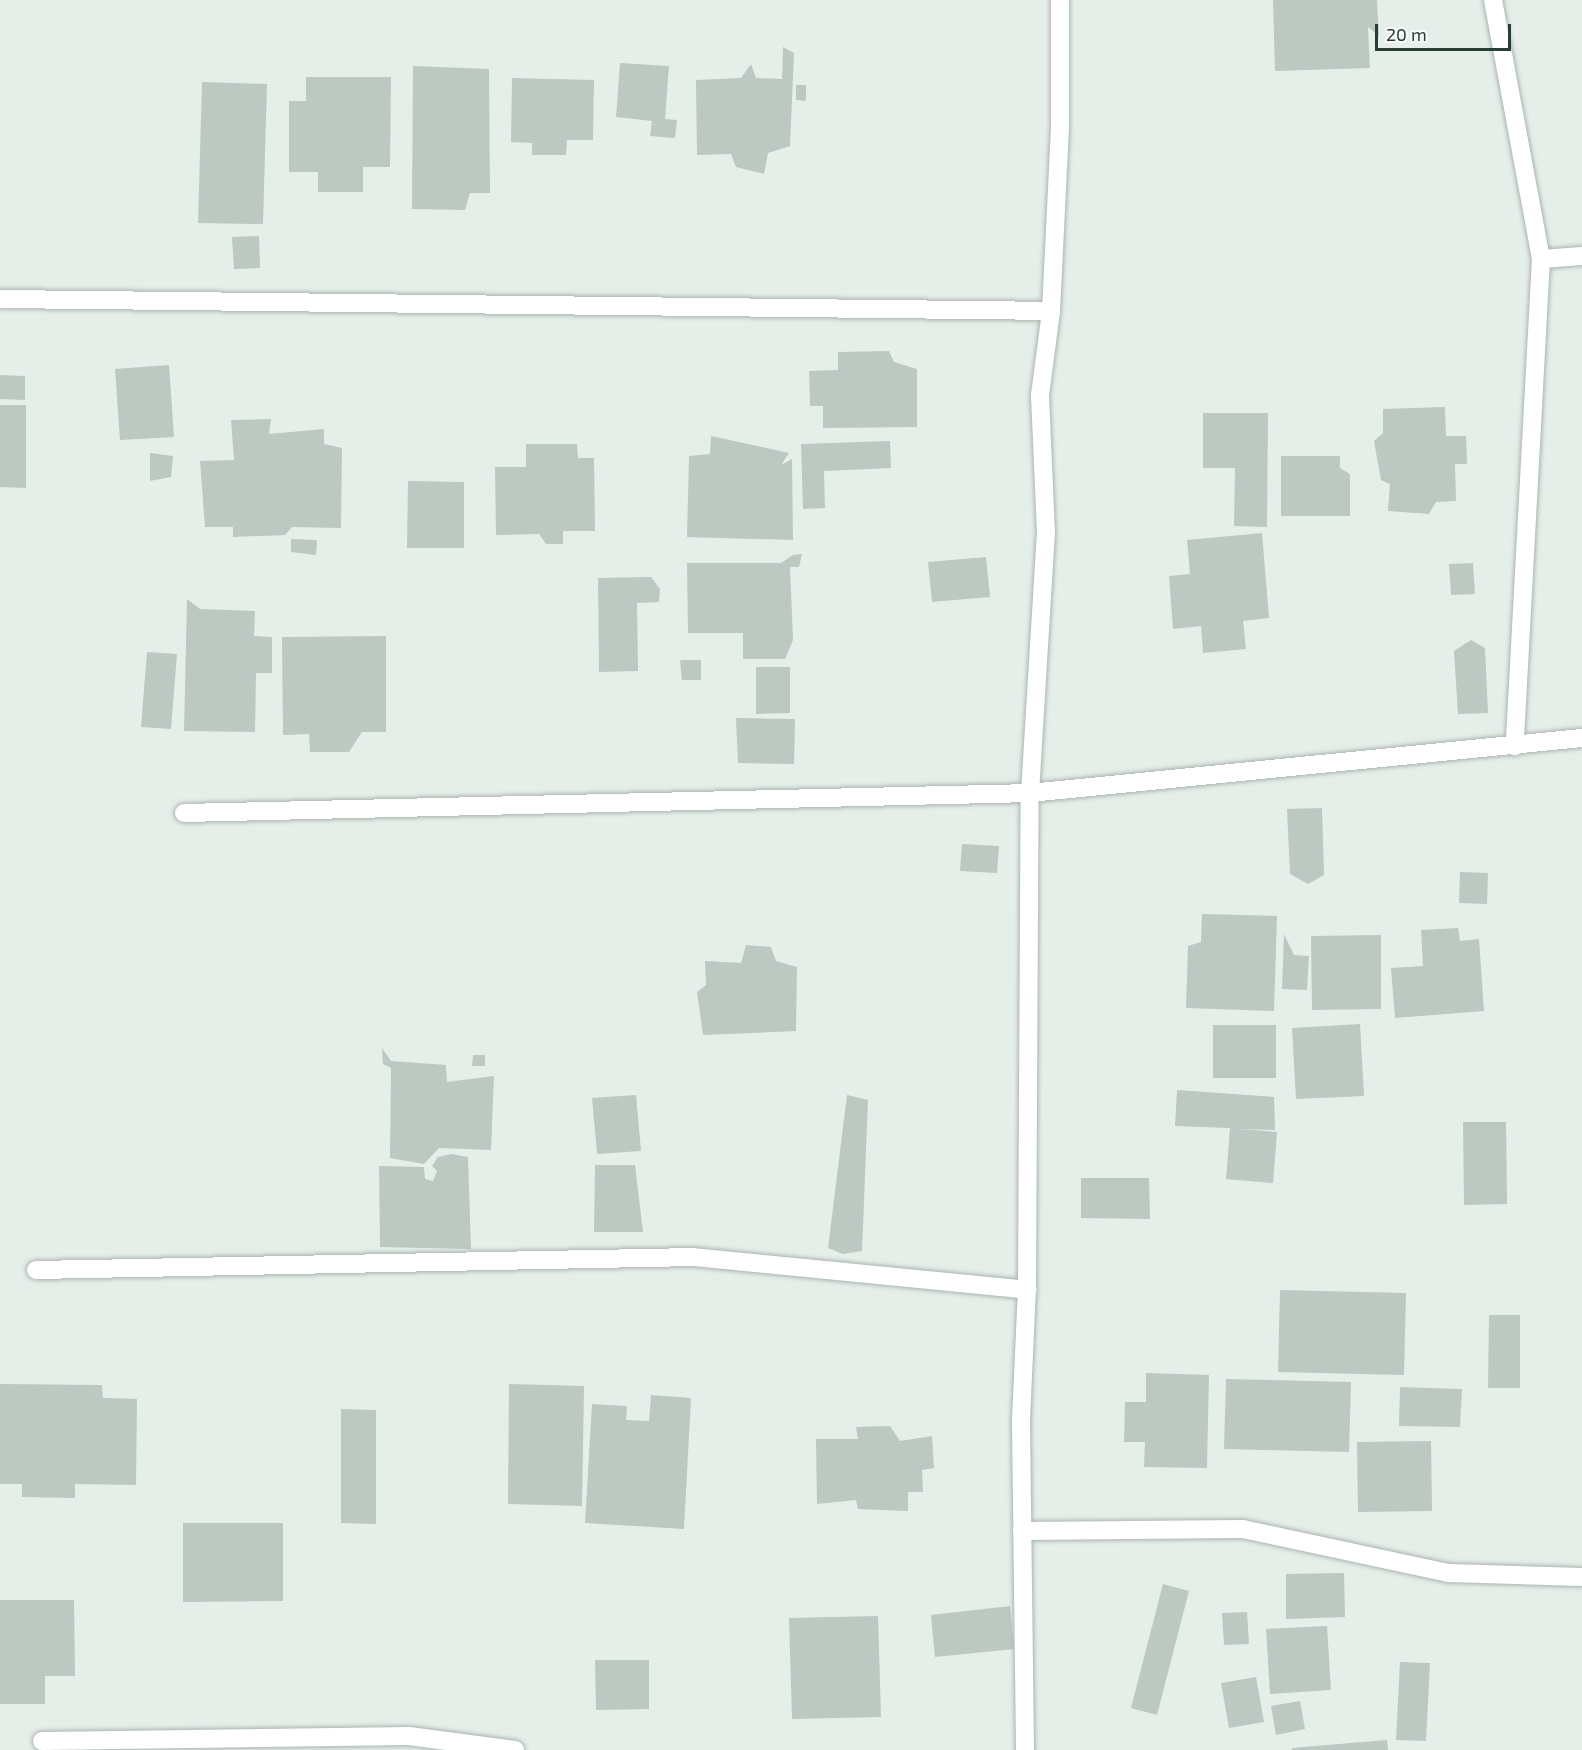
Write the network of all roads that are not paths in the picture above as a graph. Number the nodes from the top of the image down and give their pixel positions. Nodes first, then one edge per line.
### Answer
1 (1060, 0) edge
2 (1493, 0) edge
3 (1582, 256) edge
4 (1541, 259) junction
5 (0, 300) edge
6 (1051, 311) junction
7 (1582, 738) edge
8 (1515, 746) junction
9 (1030, 793) junction
10 (184, 813) dead end
11 (36, 1270) dead end
12 (1027, 1290) junction
13 (1022, 1531) junction
14 (1582, 1576) edge
15 (42, 1741) dead end
16 (515, 1750) edge
17 (1025, 1750) edge

1 - 6 street
2 - 4 street
3 - 4 street
4 - 8 street
5 - 6 street
6 - 9 street
7 - 8 street
8 - 9 street
9 - 10 street
9 - 12 street
11 - 12 street
12 - 13 street
13 - 14 street
13 - 17 street
15 - 16 street

